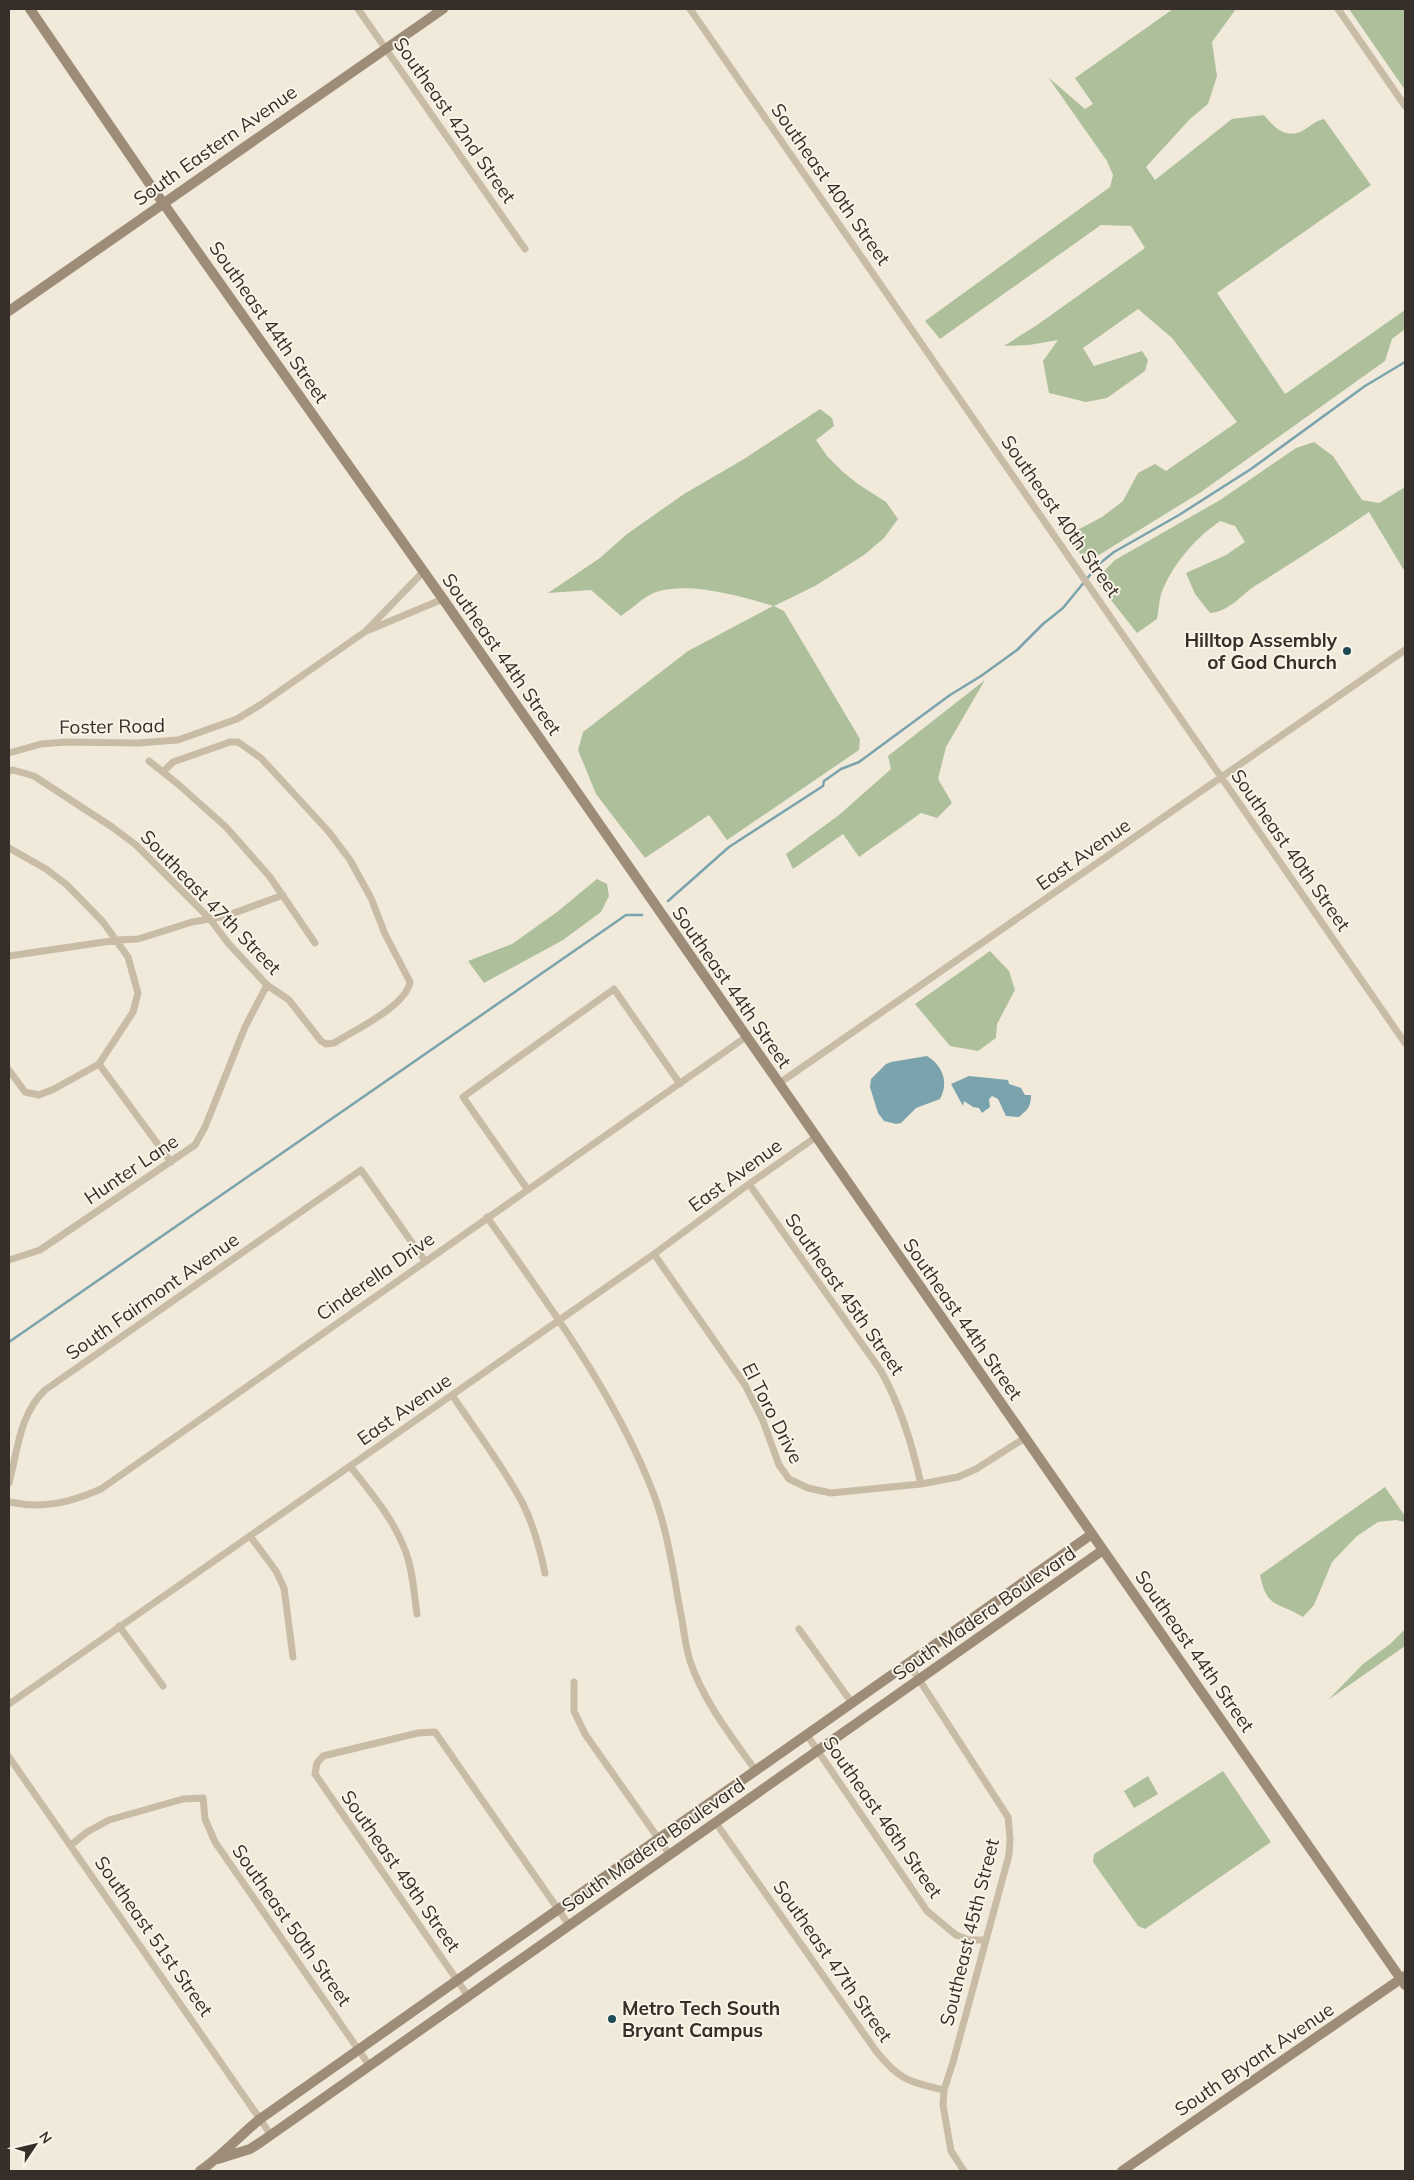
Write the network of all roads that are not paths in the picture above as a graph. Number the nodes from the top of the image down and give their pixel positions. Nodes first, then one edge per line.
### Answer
1 (30, 9) edge
2 (358, 9) edge
3 (443, 9) edge
4 (690, 9) edge
5 (1338, 9) edge
6 (385, 48) junction
7 (1405, 106) edge
8 (163, 203) junction
9 (525, 250) dead end
10 (9, 311) edge
11 (423, 572) junction
12 (443, 599) junction
13 (366, 631) junction
14 (1405, 650) edge
15 (9, 753) edge
16 (149, 761) dead end
17 (9, 771) edge
18 (164, 771) junction
19 (1221, 778) junction
20 (9, 848) edge
21 (283, 895) junction
22 (210, 919) junction
23 (118, 940) junction
24 (315, 943) dead end
25 (9, 956) edge
26 (267, 984) junction
27 (746, 1037) junction
28 (1405, 1044) edge
29 (99, 1064) junction
30 (9, 1070) edge
31 (680, 1084) junction
32 (778, 1084) junction
33 (816, 1137) junction
34 (171, 1162) junction
35 (749, 1184) junction
36 (528, 1190) junction
37 (487, 1217) junction
38 (654, 1254) junction
39 (9, 1260) edge
40 (425, 1261) junction
41 (559, 1320) junction
42 (452, 1395) junction
43 (1024, 1438) junction
44 (350, 1466) junction
45 (9, 1483) edge
46 (921, 1484) junction
47 (9, 1502) edge
48 (1092, 1534) junction
49 (250, 1536) junction
50 (1103, 1550) junction
51 (545, 1573) dead end
52 (417, 1614) dead end
53 (119, 1626) junction
54 (799, 1629) dead end
55 (293, 1657) dead end
56 (909, 1664) junction
57 (919, 1681) junction
58 (574, 1682) dead end
59 (163, 1686) dead end
60 (852, 1703) junction
61 (9, 1704) edge
62 (807, 1736) junction
63 (817, 1751) junction
64 (9, 1758) edge
65 (756, 1771) junction
66 (716, 1823) junction
67 (658, 1839) junction
68 (71, 1845) junction
69 (670, 1855) junction
70 (558, 1909) junction
71 (568, 1925) junction
72 (985, 1940) junction
73 (458, 1980) junction
74 (1404, 1980) edge
75 (468, 1996) junction
76 (359, 2050) junction
77 (369, 2065) junction
78 (944, 2090) junction
79 (260, 2119) junction
80 (271, 2135) junction
81 (217, 2159) junction
82 (200, 2171) edge
83 (964, 2171) edge
84 (1122, 2171) edge

1 - 8 main road, Southeast 44th Street
2 - 6 street, Southeast 42nd Street
3 - 6 main road, South Eastern Avenue
4 - 19 street, Southeast 40th Street
5 - 7 street
6 - 8 main road, South Eastern Avenue
6 - 9 street, Southeast 42nd Street
8 - 10 main road, South Eastern Avenue
8 - 11 main road, Southeast 44th Street
11 - 12 main road, Southeast 44th Street
11 - 13 street, Foster Road
12 - 13 street, Foster Road
12 - 27 main road, Southeast 44th Street
13 - 15 street, Foster Road
14 - 19 street, East Avenue
16 - 18 street
17 - 22 street, Southeast 47th Street
18 - 21 street
18 - 26 street, Southeast 47th Street
19 - 28 street, Southeast 40th Street
19 - 32 street, East Avenue
20 - 23 street
21 - 22 street
21 - 24 street
22 - 23 street
22 - 26 street, Southeast 47th Street
23 - 25 street
23 - 29 street
26 - 34 street, Hunter Lane
27 - 31 street, Cinderella Drive
27 - 32 main road, Southeast 44th Street
29 - 30 street
29 - 34 street
31 - 36 street, Cinderella Drive
31 - 36 street
32 - 33 main road, Southeast 44th Street
33 - 35 street, East Avenue
33 - 43 main road, Southeast 44th Street
34 - 39 street, Hunter Lane
35 - 38 street, East Avenue
35 - 46 street, Southeast 45th Street
36 - 37 street, Cinderella Drive
37 - 40 street, Cinderella Drive
37 - 41 street
38 - 41 street, East Avenue
38 - 46 street, El Toro Drive
40 - 45 street, South Fairmont Avenue
40 - 47 street, Cinderella Drive
41 - 42 street, East Avenue
41 - 65 street
42 - 44 street, East Avenue
42 - 51 street
43 - 46 street, El Toro Drive
43 - 48 main road, Southeast 44th Street
44 - 49 street, East Avenue
44 - 52 street
48 - 50 main road, Southeast 44th Street
48 - 56 main road, South Madera Boulevard
49 - 53 street, East Avenue
49 - 55 street
50 - 57 main road, South Madera Boulevard
50 - 74 main road, Southeast 44th Street
53 - 59 street
53 - 61 street, East Avenue
54 - 60 street
56 - 57 street, Southeast 45th Street
56 - 60 main road, South Madera Boulevard
57 - 63 main road, South Madera Boulevard
57 - 72 street, Southeast 45th Street
58 - 67 street
60 - 62 main road, South Madera Boulevard
62 - 63 street, Southeast 46th Street
62 - 65 main road, South Madera Boulevard
63 - 66 main road, South Madera Boulevard
63 - 72 street, Southeast 46th Street
64 - 68 street, Southeast 51st Street
65 - 67 main road, South Madera Boulevard
66 - 69 main road, South Madera Boulevard
66 - 78 street, Southeast 47th Street
67 - 69 street
67 - 70 main road, South Madera Boulevard
68 - 76 street, Southeast 50th Street
68 - 79 street, Southeast 51st Street
69 - 71 main road, South Madera Boulevard
70 - 71 street
70 - 73 main road, South Madera Boulevard
70 - 73 street, Southeast 49th Street
71 - 75 main road, South Madera Boulevard
72 - 78 street, Southeast 45th Street
73 - 75 street, Southeast 49th Street
73 - 76 main road, South Madera Boulevard
74 - 84 main road, South Bryant Avenue
75 - 77 main road, South Madera Boulevard
76 - 77 street, Southeast 50th Street
76 - 79 main road, South Madera Boulevard
77 - 80 main road, South Madera Boulevard
78 - 83 street, Southeast 45th Street
79 - 80 street, Southeast 51st Street
79 - 81 main road, South Madera Boulevard
80 - 81 main road, South Madera Boulevard
81 - 82 main road, South Madera Boulevard

